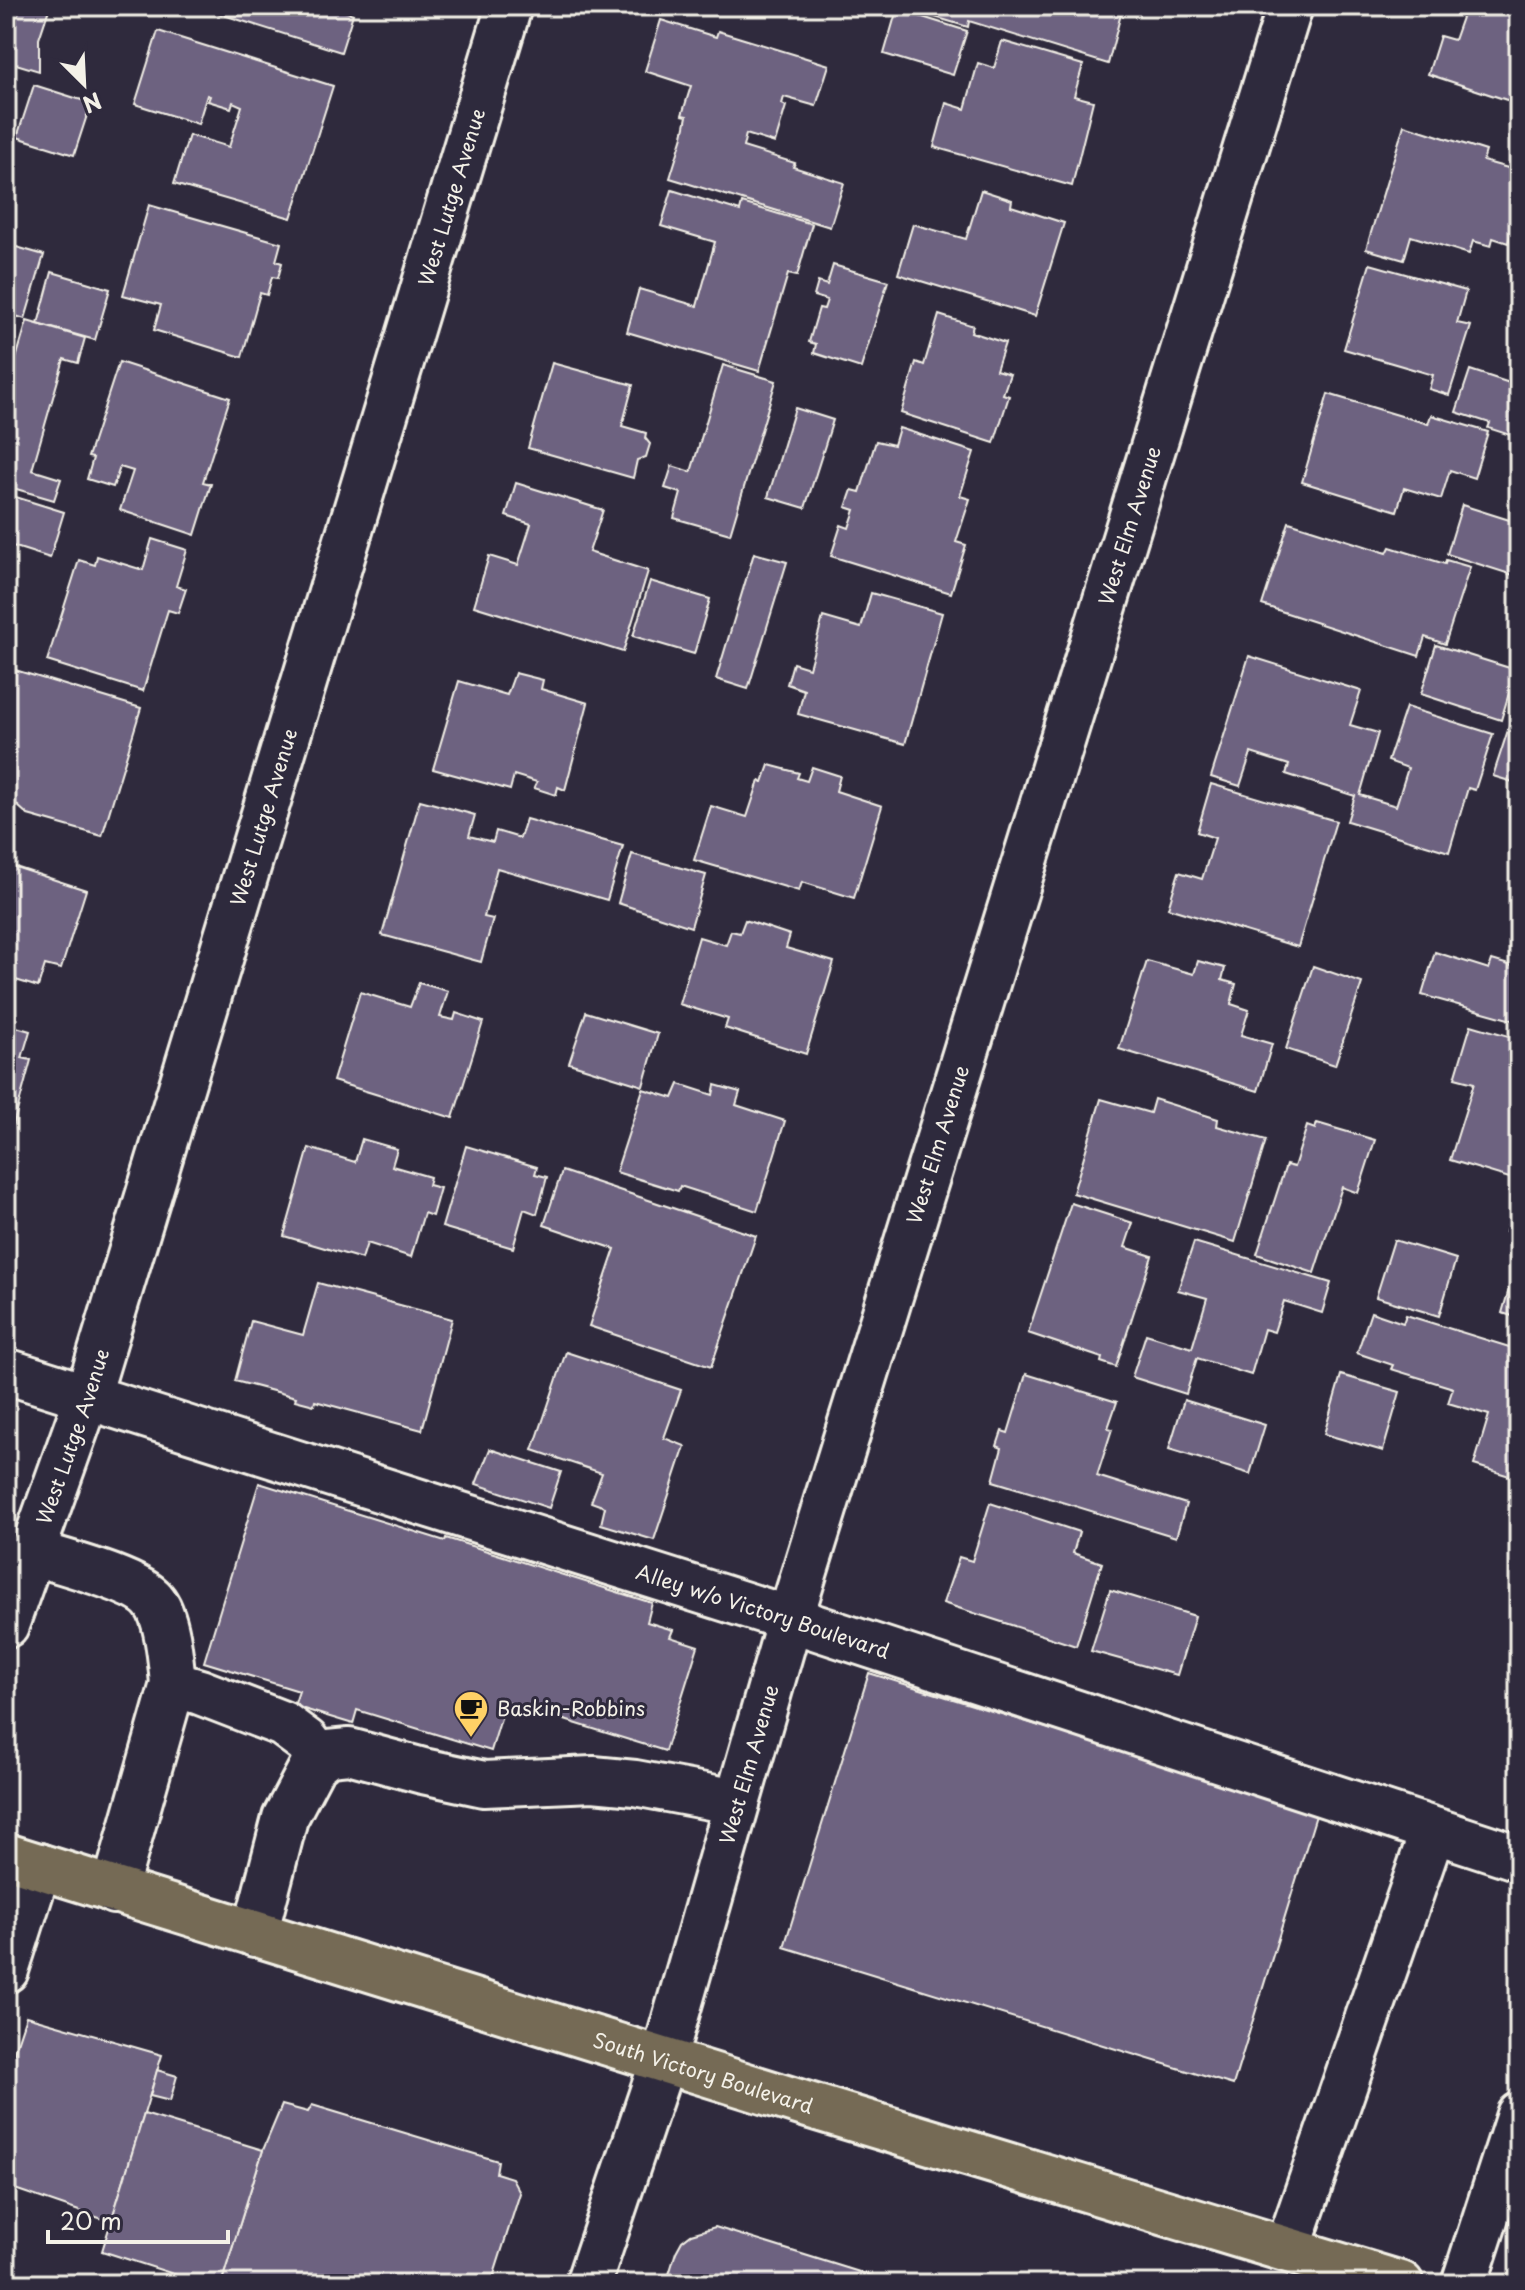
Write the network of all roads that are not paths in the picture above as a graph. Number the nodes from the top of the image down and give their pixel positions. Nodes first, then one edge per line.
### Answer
1 (509, 6) edge
2 (1290, 6) edge
3 (6, 1371) edge
4 (87, 1398) junction
5 (32, 1552) junction
6 (790, 1619) junction
7 (6, 1625) edge
8 (173, 1684) junction
9 (319, 1758) junction
10 (737, 1802) junction
11 (1433, 1830) junction
12 (1519, 1858) edge
13 (22, 1861) edge
14 (114, 1891) junction
15 (255, 1934) junction
16 (6, 1970) edge
17 (663, 2061) junction
18 (1519, 2115) edge
19 (1288, 2248) junction
20 (588, 2284) edge
21 (1401, 2284) edge
22 (1464, 2284) edge

1 - 4 street, West Lutge Avenue
2 - 6 street, West Elm Avenue
3 - 4 street, Alley w/o Victory Boulevard
4 - 5 street, West Lutge Avenue
4 - 6 street, Alley w/o Victory Boulevard
5 - 7 street, West Lutge Avenue
5 - 8 street
6 - 10 street, West Elm Avenue
6 - 11 street, Alley w/o Victory Boulevard
8 - 9 street
8 - 14 street
9 - 10 street
9 - 15 street
10 - 17 street, West Elm Avenue
11 - 12 street, Alley w/o Victory Boulevard
11 - 19 street
13 - 14 main road, South Victory Boulevard
13 - 16 street
14 - 15 main road, South Victory Boulevard
15 - 17 main road, South Victory Boulevard
17 - 19 main road, South Victory Boulevard
17 - 20 street, West Elm Avenue
18 - 22 street
19 - 21 main road, South Victory Boulevard

